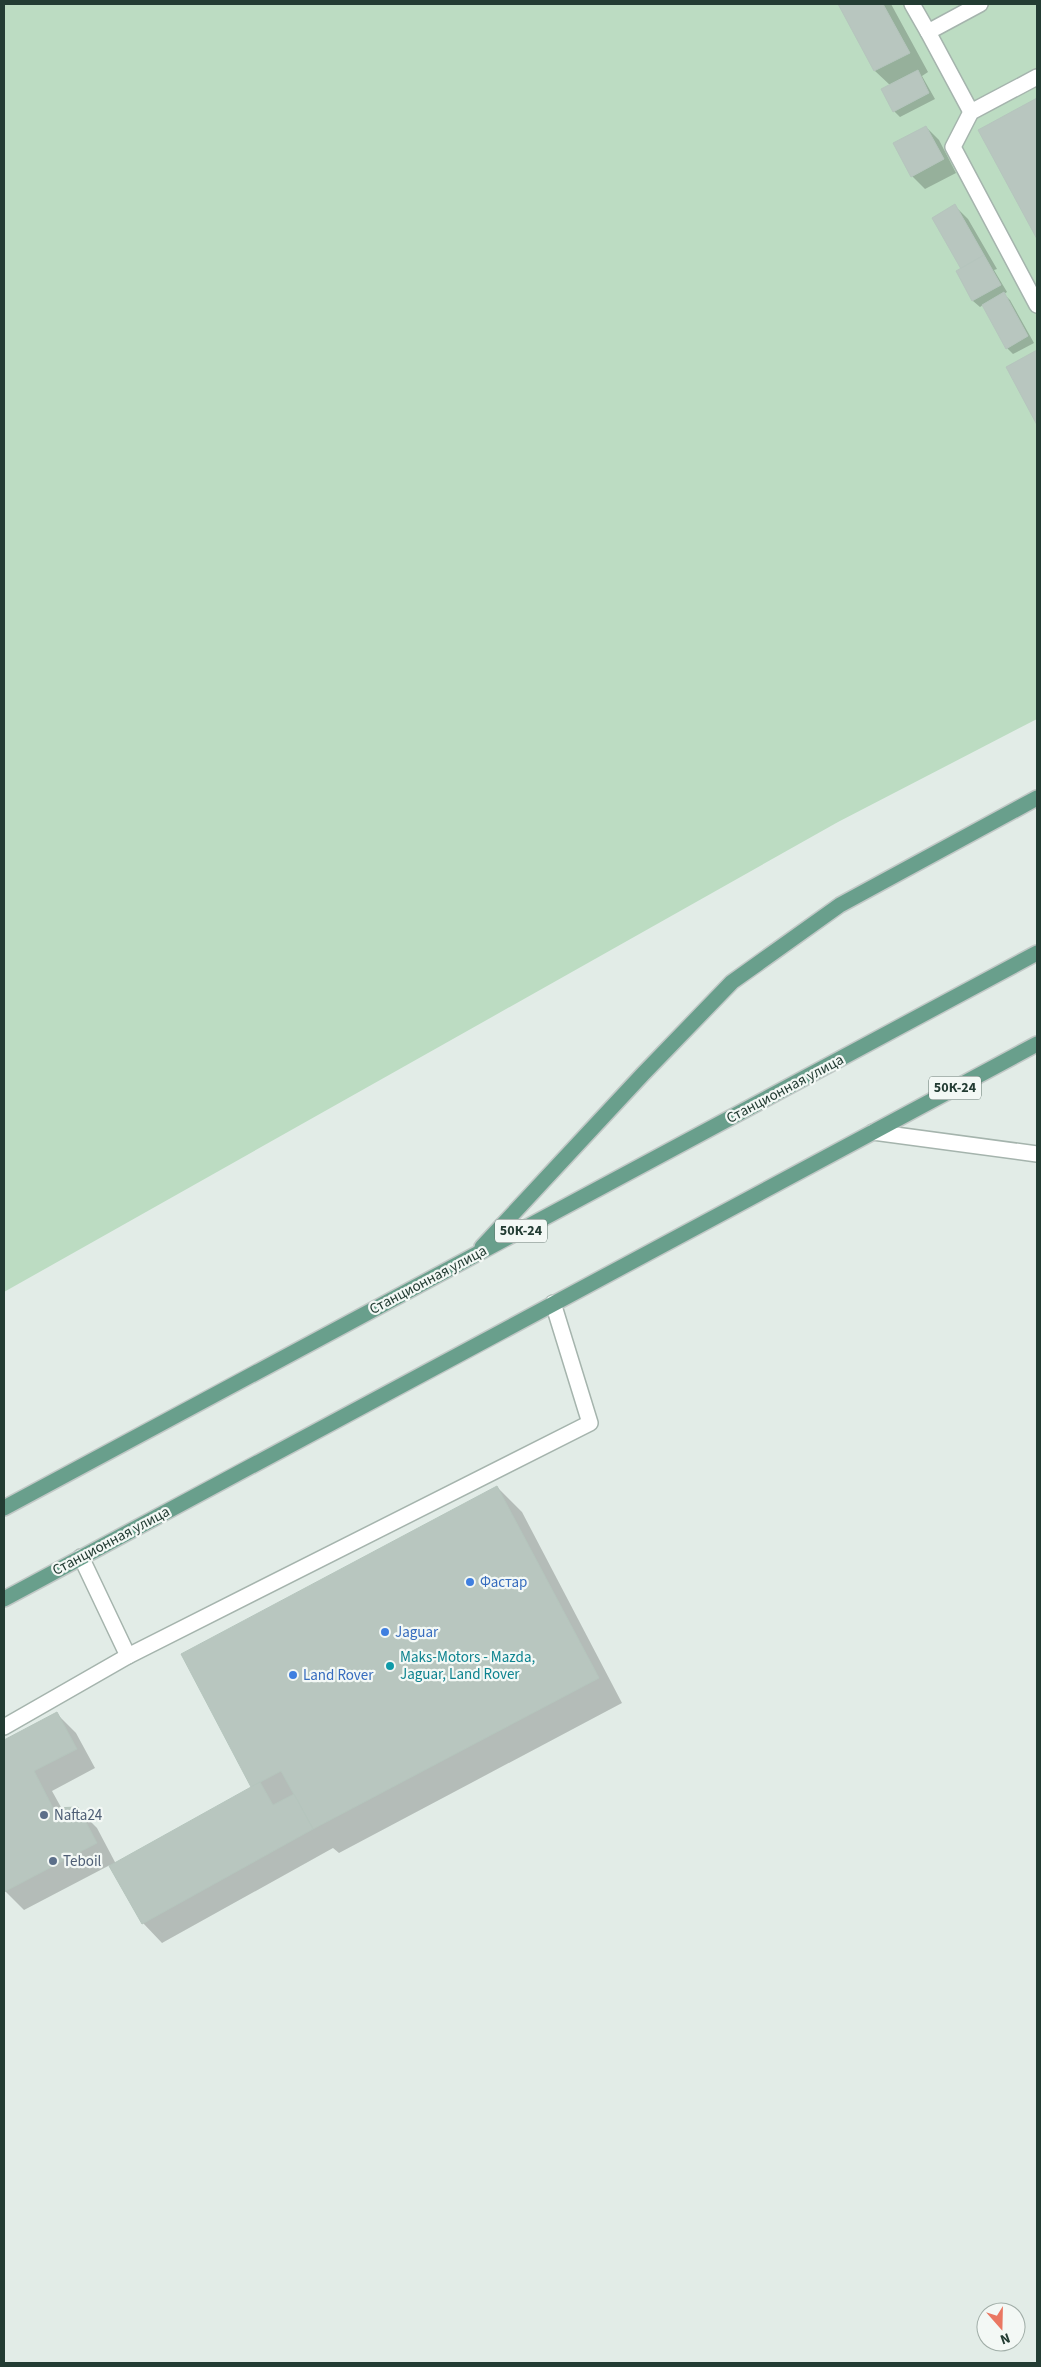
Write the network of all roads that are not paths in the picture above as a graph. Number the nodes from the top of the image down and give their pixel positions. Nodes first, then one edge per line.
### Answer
1 (912, 4) edge
2 (980, 4) edge
3 (928, 32) junction
4 (1037, 76) edge
5 (971, 112) junction
6 (1037, 305) edge
7 (1037, 798) edge
8 (1037, 953) edge
9 (1037, 1044) edge
10 (873, 1132) junction
11 (1037, 1154) edge
12 (475, 1255) junction
13 (553, 1303) junction
14 (4, 1508) edge
15 (81, 1557) junction
16 (4, 1598) edge
17 (128, 1656) junction
18 (4, 1727) edge

1 - 3 lane
2 - 3 lane
3 - 5 lane
4 - 5 lane
5 - 6 lane
7 - 12 main road
8 - 12 main road, Станционная улица / 50К-24
9 - 10 main road, Станционная улица / 50К-24
10 - 11 lane
10 - 13 main road, Станционная улица / 50К-24
12 - 14 main road, Станционная улица / 50К-24
13 - 15 main road, Станционная улица / 50К-24
13 - 17 lane
15 - 16 main road, Станционная улица / 50К-24
15 - 17 lane
17 - 18 lane

